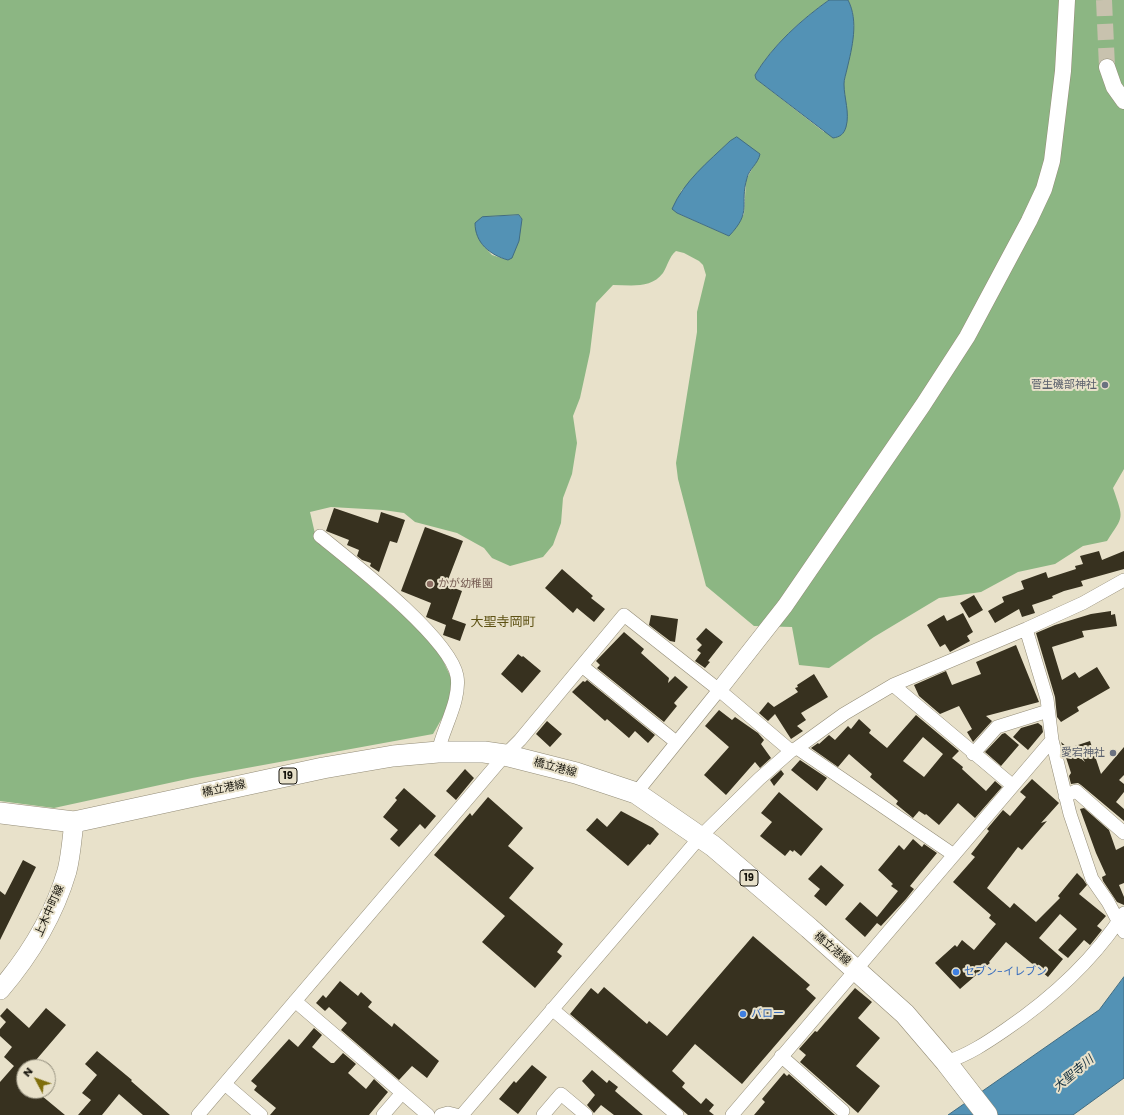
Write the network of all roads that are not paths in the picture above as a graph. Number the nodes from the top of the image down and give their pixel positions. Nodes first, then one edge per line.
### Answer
1 (1067, 0) edge
2 (1107, 67) tunnel mouth
3 (1124, 101) edge
4 (320, 536) dead end
5 (1124, 580) edge
6 (1026, 629) junction
7 (582, 666) junction
8 (893, 685) junction
9 (719, 690) junction
10 (1048, 711) junction
11 (1052, 740) junction
12 (676, 742) junction
13 (794, 749) junction
14 (438, 752) junction
15 (973, 754) junction
16 (505, 755) junction
17 (1012, 785) junction
18 (636, 793) junction
19 (1065, 796) junction
20 (0, 813) edge
21 (74, 822) junction
22 (1124, 833) edge
23 (700, 837) junction
24 (954, 856) junction
25 (1122, 923) edge
26 (856, 969) junction
27 (0, 990) edge
28 (295, 1002) junction
29 (552, 1009) junction
30 (781, 1056) junction
31 (949, 1065) junction
32 (225, 1084) junction
33 (402, 1093) junction
34 (843, 1111) dead end
35 (198, 1115) edge
36 (261, 1115) edge
37 (383, 1115) edge
38 (428, 1115) edge
39 (441, 1115) edge
40 (456, 1115) edge
41 (462, 1115) edge
42 (543, 1115) edge
43 (586, 1115) edge
44 (677, 1115) edge
45 (732, 1115) edge
46 (987, 1115) edge

1 - 9 street
2 - 3 street
4 - 14 street
5 - 6 street
6 - 8 street
6 - 10 street
7 - 9 street
7 - 12 street
7 - 16 street
8 - 13 street
8 - 15 street
9 - 12 street
9 - 13 street
10 - 11 street
10 - 15 street
11 - 17 street
11 - 19 street
12 - 18 street
13 - 23 street
13 - 24 street
14 - 16 main road, 橋立港線 / 19
14 - 21 main road, 橋立港線 / 19
15 - 17 street
16 - 18 main road, 橋立港線 / 19
16 - 28 street
17 - 24 street
18 - 23 main road, 橋立港線 / 19
19 - 22 street
19 - 25 street
20 - 21 main road, 橋立港線 / 19
21 - 27 main road, 上木中町線
23 - 26 main road, 橋立港線 / 19
23 - 29 street
24 - 26 street
25 - 31 street
26 - 30 street
26 - 31 main road, 橋立港線 / 19
28 - 32 street
28 - 33 street
29 - 41 street
29 - 44 street
30 - 34 street
30 - 45 street
31 - 46 main road, 橋立港線 / 19
32 - 35 street
32 - 36 street
33 - 37 street
33 - 38 street
39 - 40 street
42 - 43 street

